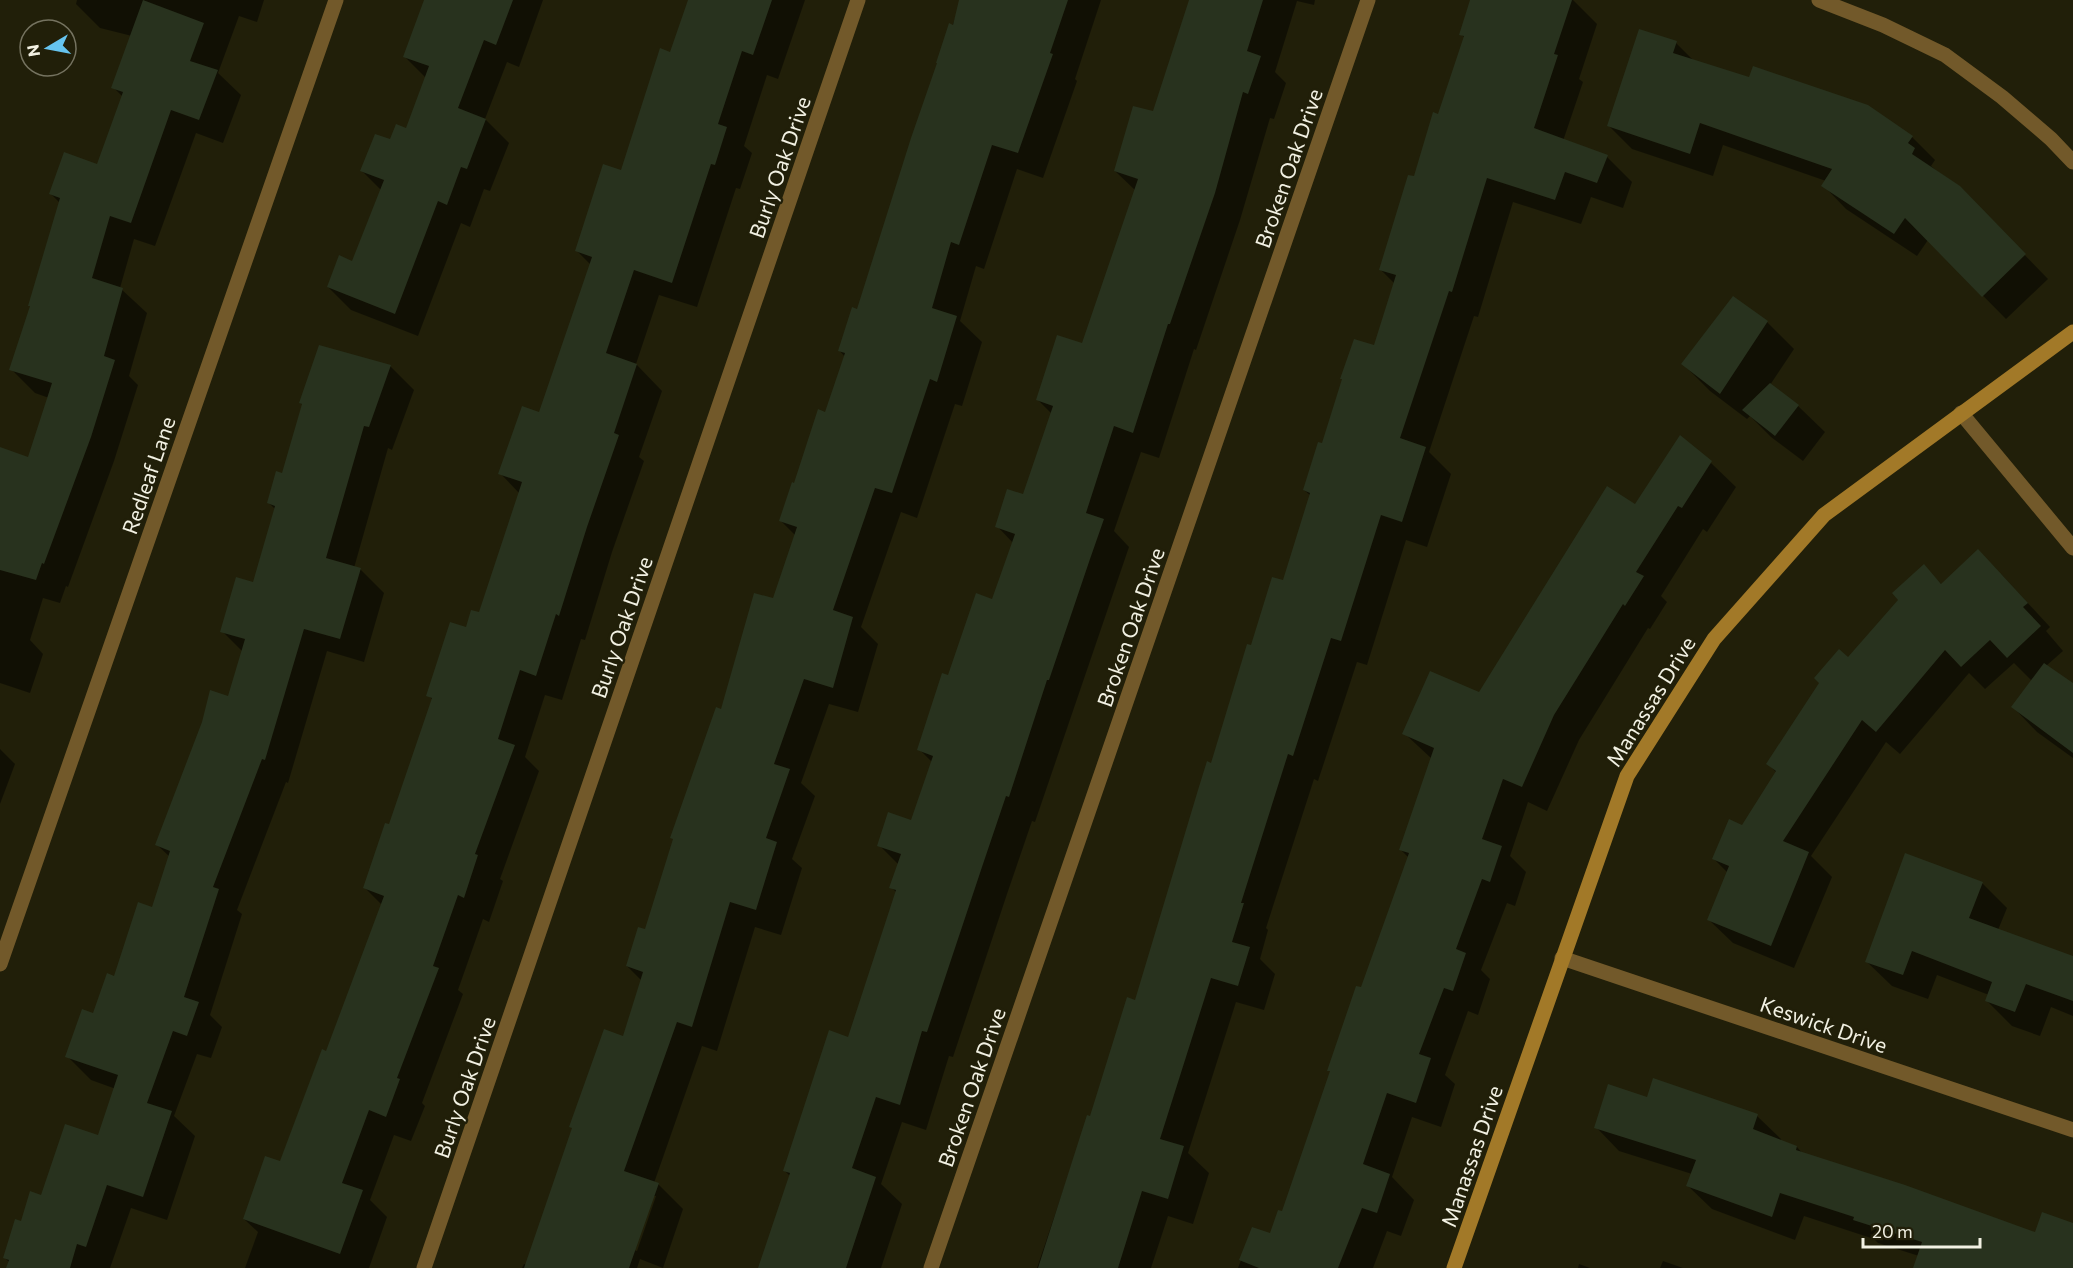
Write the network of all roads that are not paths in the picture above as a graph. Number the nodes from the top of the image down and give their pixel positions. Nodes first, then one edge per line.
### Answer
1 (336, 0) edge
2 (858, 0) edge
3 (1368, 0) edge
4 (1819, 0) edge
5 (2073, 162) edge
6 (2073, 332) edge
7 (1961, 413) junction
8 (2073, 548) edge
9 (1562, 958) junction
10 (0, 964) edge
11 (2073, 1130) edge
12 (424, 1268) edge
13 (931, 1268) edge
14 (1455, 1268) edge

1 - 10 street, Redleaf Lane
2 - 12 street, Burly Oak Drive
3 - 13 street, Broken Oak Drive
4 - 5 street
6 - 7 street, Manassas Drive
7 - 8 street
7 - 9 street, Manassas Drive
9 - 11 street, Keswick Drive
9 - 14 street, Manassas Drive

